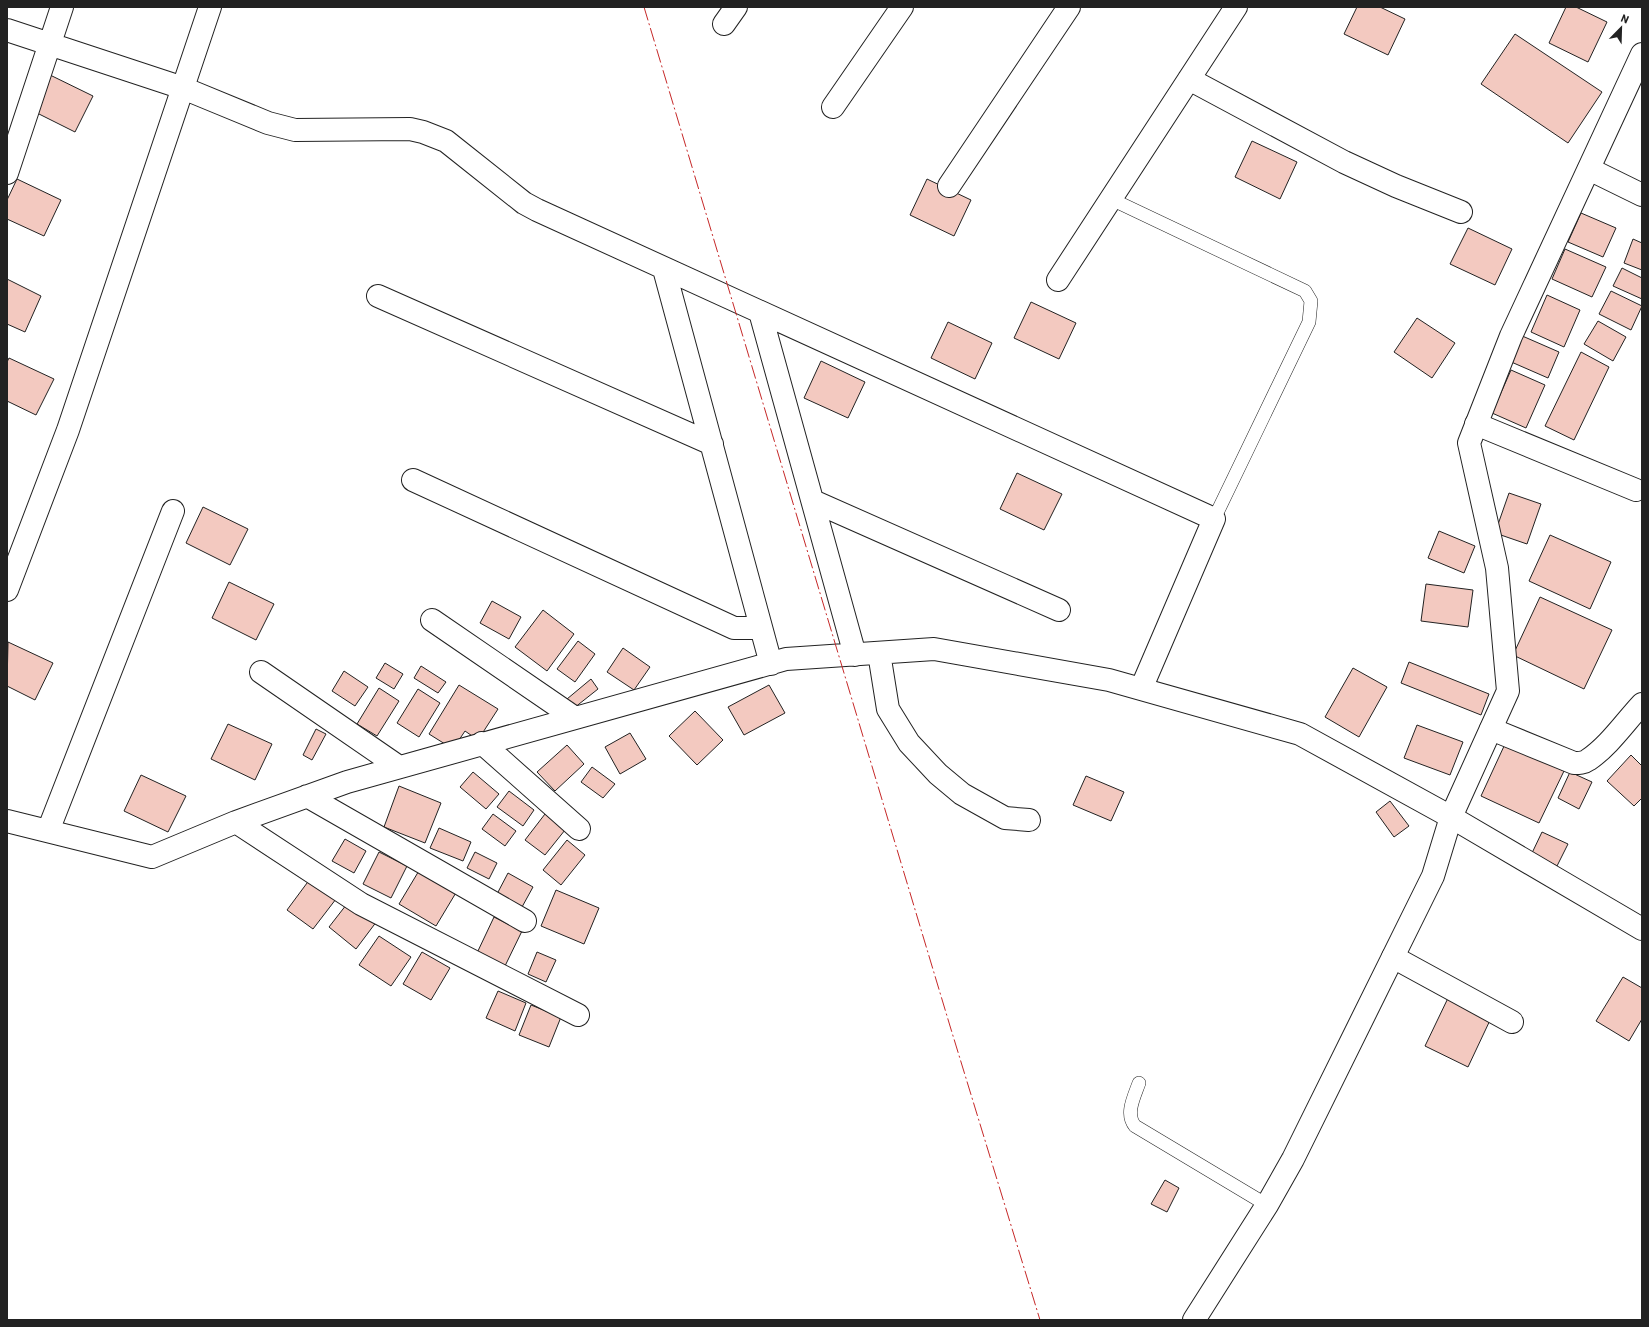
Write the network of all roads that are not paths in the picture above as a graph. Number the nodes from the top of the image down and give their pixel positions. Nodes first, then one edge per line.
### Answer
1 (62, 7) edge
2 (210, 7) edge
3 (902, 7) edge
4 (1069, 7) edge
5 (1236, 7) edge
6 (7, 30) edge
7 (50, 44) junction
8 (1642, 54) edge
9 (1189, 79) junction
10 (183, 88) junction
11 (833, 107) dead end
12 (1588, 169) junction
13 (7, 173) edge
14 (949, 186) dead end
15 (1642, 195) edge
16 (1111, 198) junction
17 (1461, 212) dead end
18 (664, 269) junction
19 (1058, 280) dead end
20 (378, 296) dead end
21 (760, 312) junction
22 (1476, 424) junction
23 (712, 444) junction
24 (413, 480) dead end
25 (1636, 490) dead end
26 (813, 501) junction
27 (173, 511) dead end
28 (1214, 519) junction
29 (7, 590) edge
30 (1059, 610) dead end
31 (432, 620) dead end
32 (762, 628) junction
33 (879, 653) junction
34 (855, 655) junction
35 (771, 664) junction
36 (261, 672) dead end
37 (1142, 689) junction
38 (1642, 704) edge
39 (575, 718) junction
40 (1491, 729) junction
41 (482, 744) junction
42 (399, 767) junction
43 (307, 796) junction
44 (1451, 817) junction
45 (1030, 820) dead end
46 (7, 821) edge
47 (236, 822) junction
48 (579, 829) dead end
49 (48, 831) junction
50 (525, 920) dead end
51 (1642, 929) edge
52 (1393, 957) junction
53 (578, 1015) dead end
54 (1512, 1022) dead end
55 (1139, 1082) dead end
56 (1267, 1205) junction
57 (1194, 1320) edge

1 - 7 street
2 - 10 street
3 - 11 street
4 - 14 street
5 - 9 street
6 - 7 street
7 - 10 street
7 - 13 street
8 - 12 street
9 - 16 street
9 - 17 street
10 - 18 street
10 - 29 street
12 - 15 street
12 - 22 street
16 - 19 street
16 - 28 lane
18 - 21 street
18 - 23 street
20 - 23 street
21 - 26 street
21 - 28 street
22 - 25 street
22 - 40 street
23 - 32 street
24 - 32 street
26 - 30 street
26 - 34 street
27 - 49 street
28 - 37 street
31 - 39 street
32 - 35 street
33 - 34 street
33 - 37 street
33 - 45 street
34 - 35 street
35 - 39 street
36 - 42 street
37 - 44 street
38 - 40 street
39 - 41 street
40 - 44 street
41 - 42 street
41 - 48 street
42 - 43 street
43 - 47 street
43 - 50 street
44 - 51 street
44 - 52 street
46 - 49 street
47 - 49 street
47 - 53 street
52 - 54 street
52 - 56 street
55 - 56 lane
56 - 57 street

